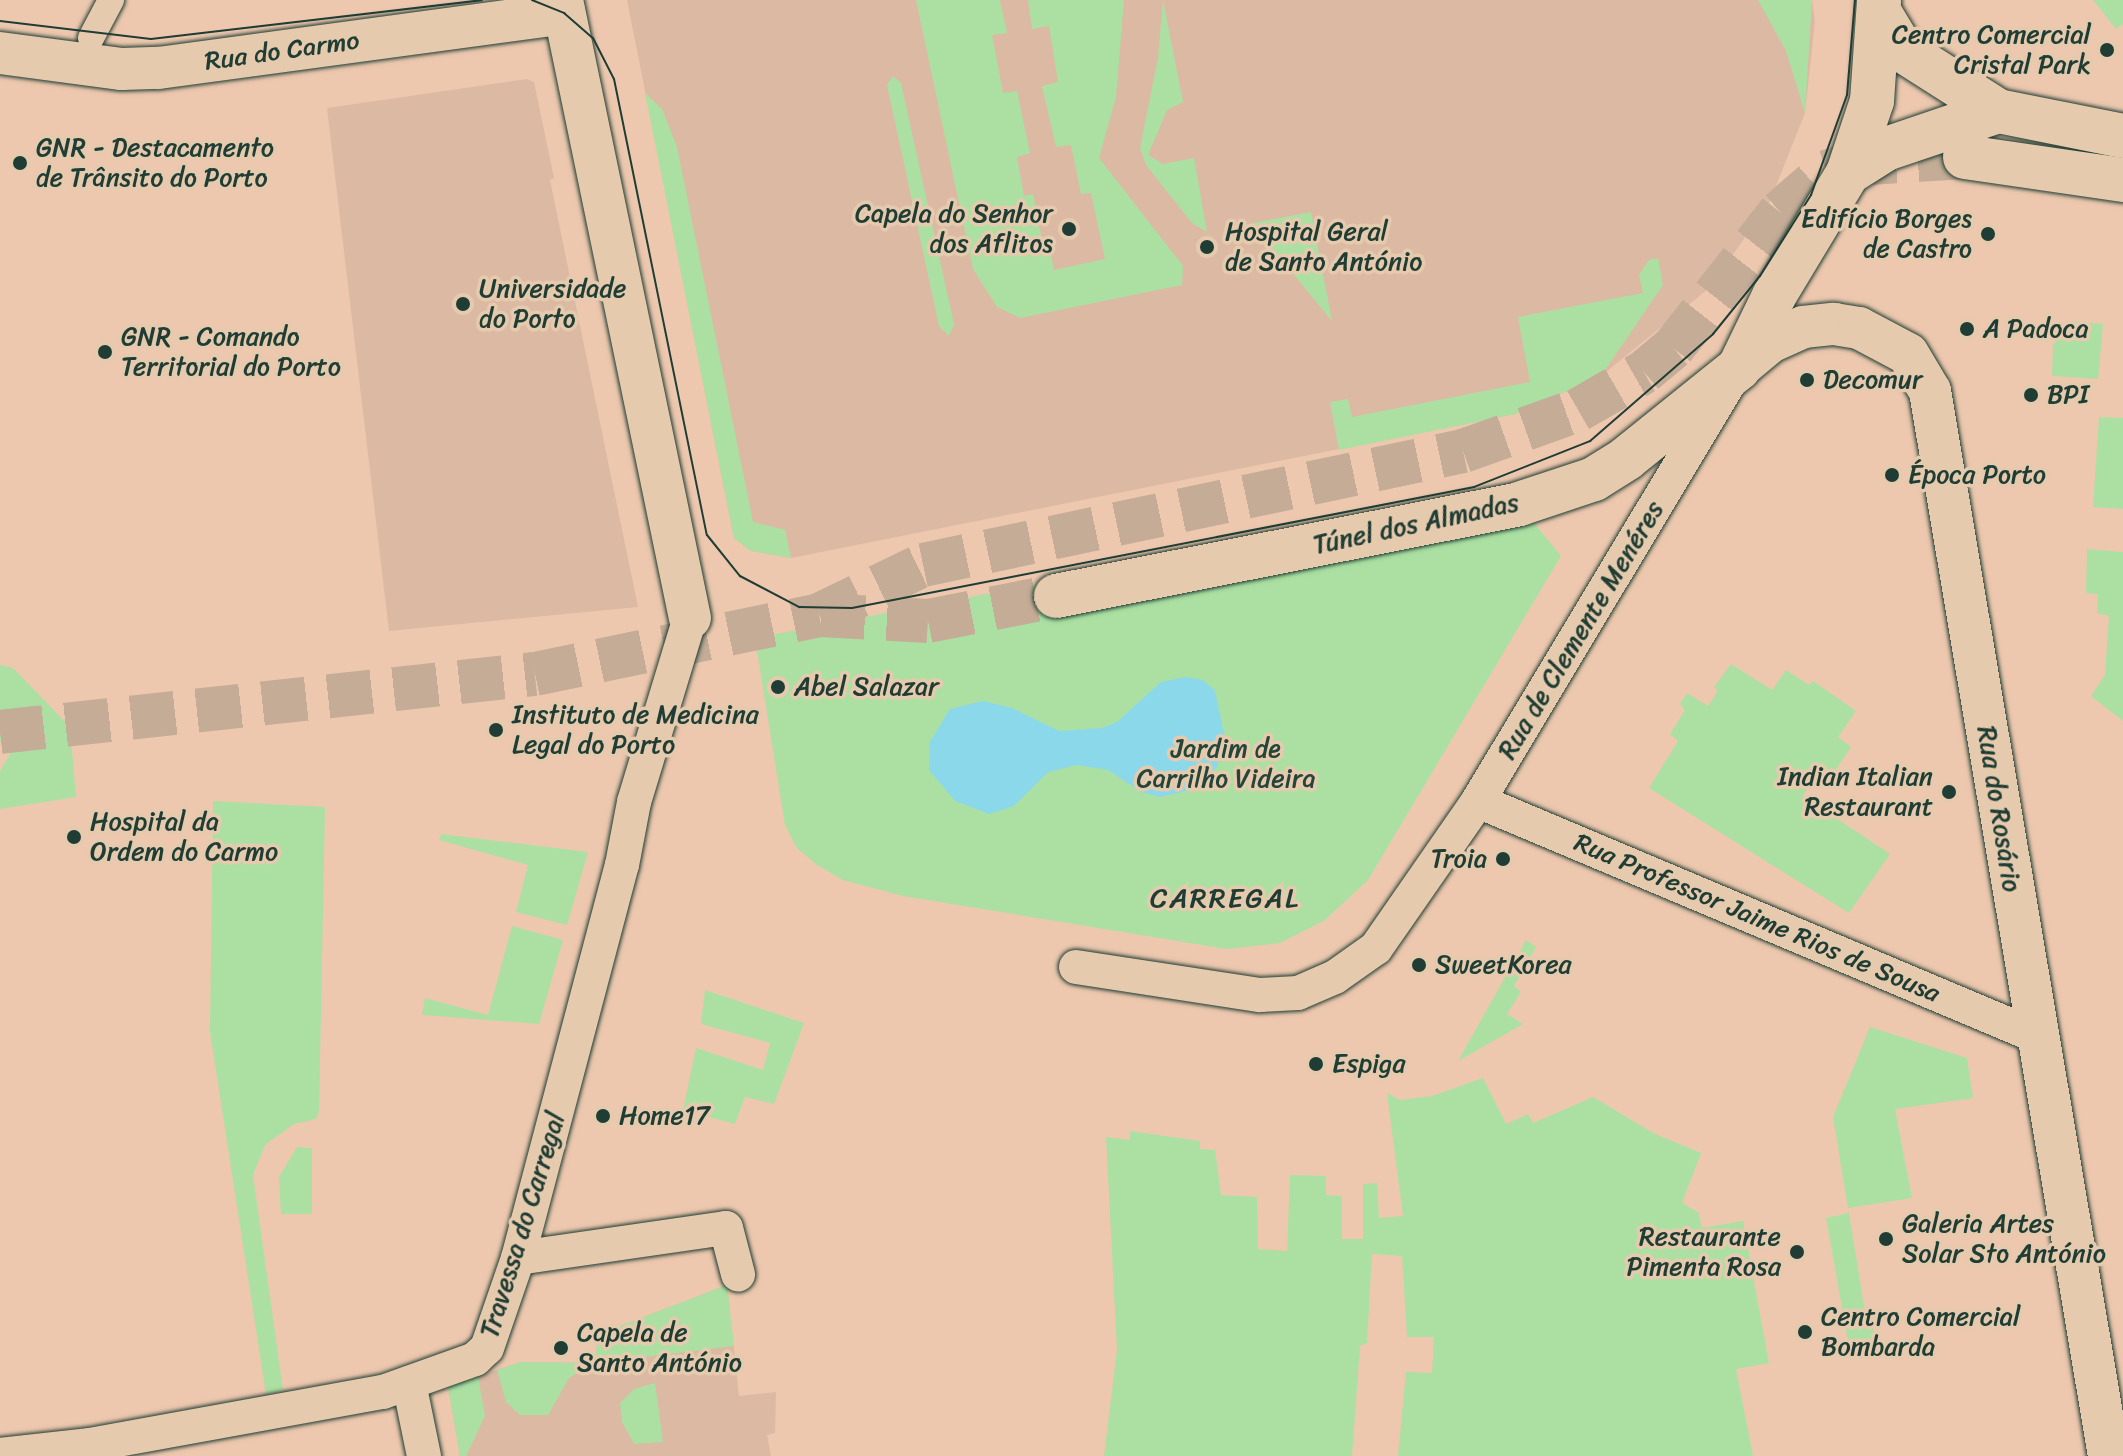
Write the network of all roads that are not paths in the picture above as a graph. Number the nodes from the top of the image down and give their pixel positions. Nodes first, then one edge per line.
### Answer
1 (111, 0) edge
2 (563, 6) edge
3 (1880, 7) edge
4 (91, 38) dead end
5 (0, 53) edge
6 (1998, 111) junction
7 (2123, 136) edge
8 (1965, 157) tunnel mouth
9 (1848, 173) junction
10 (2123, 180) edge
11 (1739, 368) junction
12 (1056, 596) tunnel mouth
13 (690, 618) joint
14 (1478, 801) junction
15 (1076, 967) dead end
16 (2036, 1036) junction
17 (518, 1258) junction
18 (738, 1274) dead end
19 (409, 1383) junction
20 (0, 1455) edge
21 (424, 1456) edge
22 (2109, 1456) edge

1 - 4 street
2 - 5 street, Rua do Carmo
2 - 13 street
3 - 6 main road
3 - 9 main road, Rua de Clemente Menéres
6 - 7 main road
6 - 9 main road
8 - 10 main road
9 - 11 main road, Rua de Clemente Menéres
11 - 12 main road, Túnel dos Almadas
11 - 14 street, Rua de Clemente Menéres
11 - 16 street, Rua do Rosário
13 - 17 street, Travessa do Carregal
14 - 15 street, Rua de Clemente Menéres
14 - 16 street, Rua Professor Jaime Rios de Sousa
16 - 22 street, Rua do Rosário
17 - 18 street
17 - 19 street, Travessa do Carregal
19 - 20 street, Travessa do Carregal
19 - 21 street

